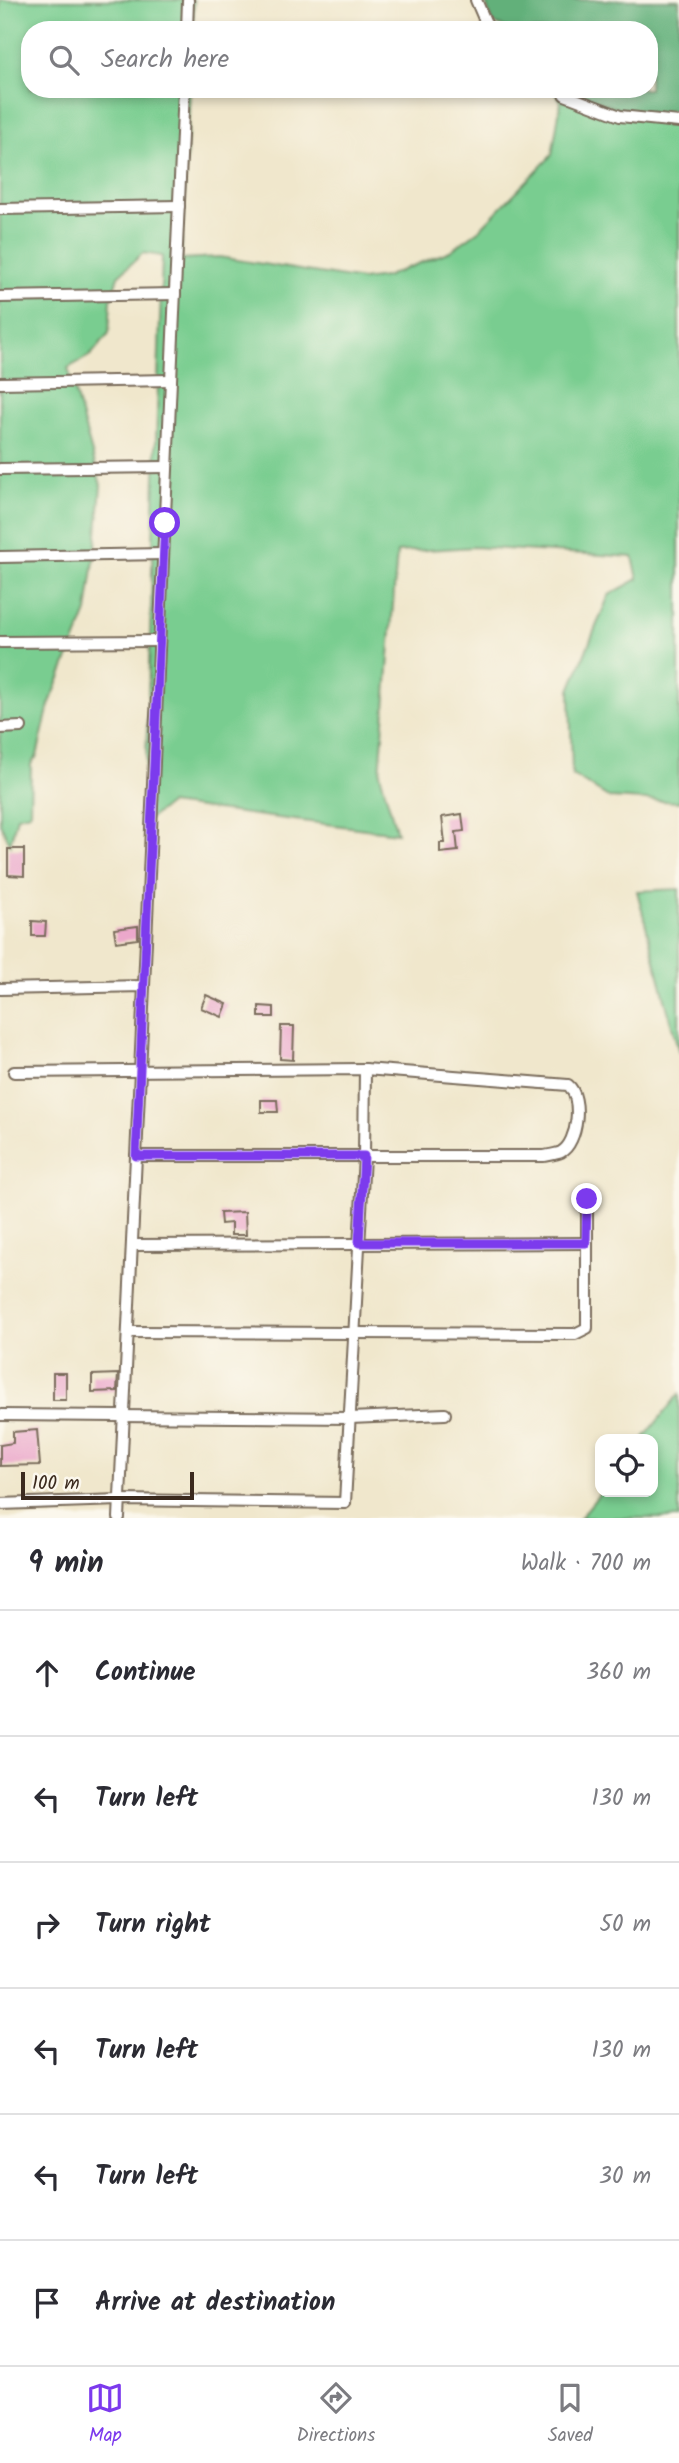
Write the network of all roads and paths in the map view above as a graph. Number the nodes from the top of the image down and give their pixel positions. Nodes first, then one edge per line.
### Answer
1 (188, 0) edge
2 (476, 0) edge
3 (187, 21) edge
4 (485, 21) edge
5 (184, 98) edge
6 (573, 98) edge
7 (679, 122) edge
8 (179, 206) junction
9 (0, 209) edge
10 (175, 294) junction
11 (0, 296) edge
12 (171, 380) junction
13 (0, 383) edge
14 (167, 467) junction
15 (0, 469) edge
16 (163, 554) junction
17 (0, 557) edge
18 (159, 641) junction
19 (0, 642) edge
20 (21, 727) dead end
21 (0, 728) edge
22 (144, 986) junction
23 (0, 989) edge
24 (365, 1069) junction
25 (14, 1072) dead end
26 (140, 1072) junction
27 (136, 1156) junction
28 (364, 1156) junction
29 (587, 1199) dead end
30 (359, 1243) junction
31 (586, 1243) junction
32 (132, 1245) junction
33 (354, 1331) junction
34 (128, 1332) junction
35 (444, 1414) dead end
36 (0, 1415) edge
37 (124, 1418) junction
38 (349, 1418) junction
39 (120, 1500) junction
40 (0, 1504) edge
41 (119, 1518) edge

1 - 3 street
2 - 4 street
5 - 8 street
6 - 7 street
8 - 9 street
8 - 10 street
10 - 11 street
10 - 12 street
12 - 13 street
12 - 14 street
14 - 15 street
14 - 16 street
16 - 17 street
16 - 18 street
18 - 19 street
18 - 22 street
20 - 21 street
22 - 23 street
22 - 26 street
24 - 26 street
24 - 28 street
24 - 28 street
25 - 26 street
26 - 27 street
27 - 28 street
27 - 32 street
28 - 30 street
29 - 31 street
30 - 31 street
30 - 32 street
30 - 33 street
31 - 33 street
32 - 34 street
33 - 34 street
33 - 38 street
34 - 37 street
35 - 38 street
36 - 37 street
37 - 38 street
37 - 39 street
38 - 39 street
39 - 40 street
39 - 41 street

